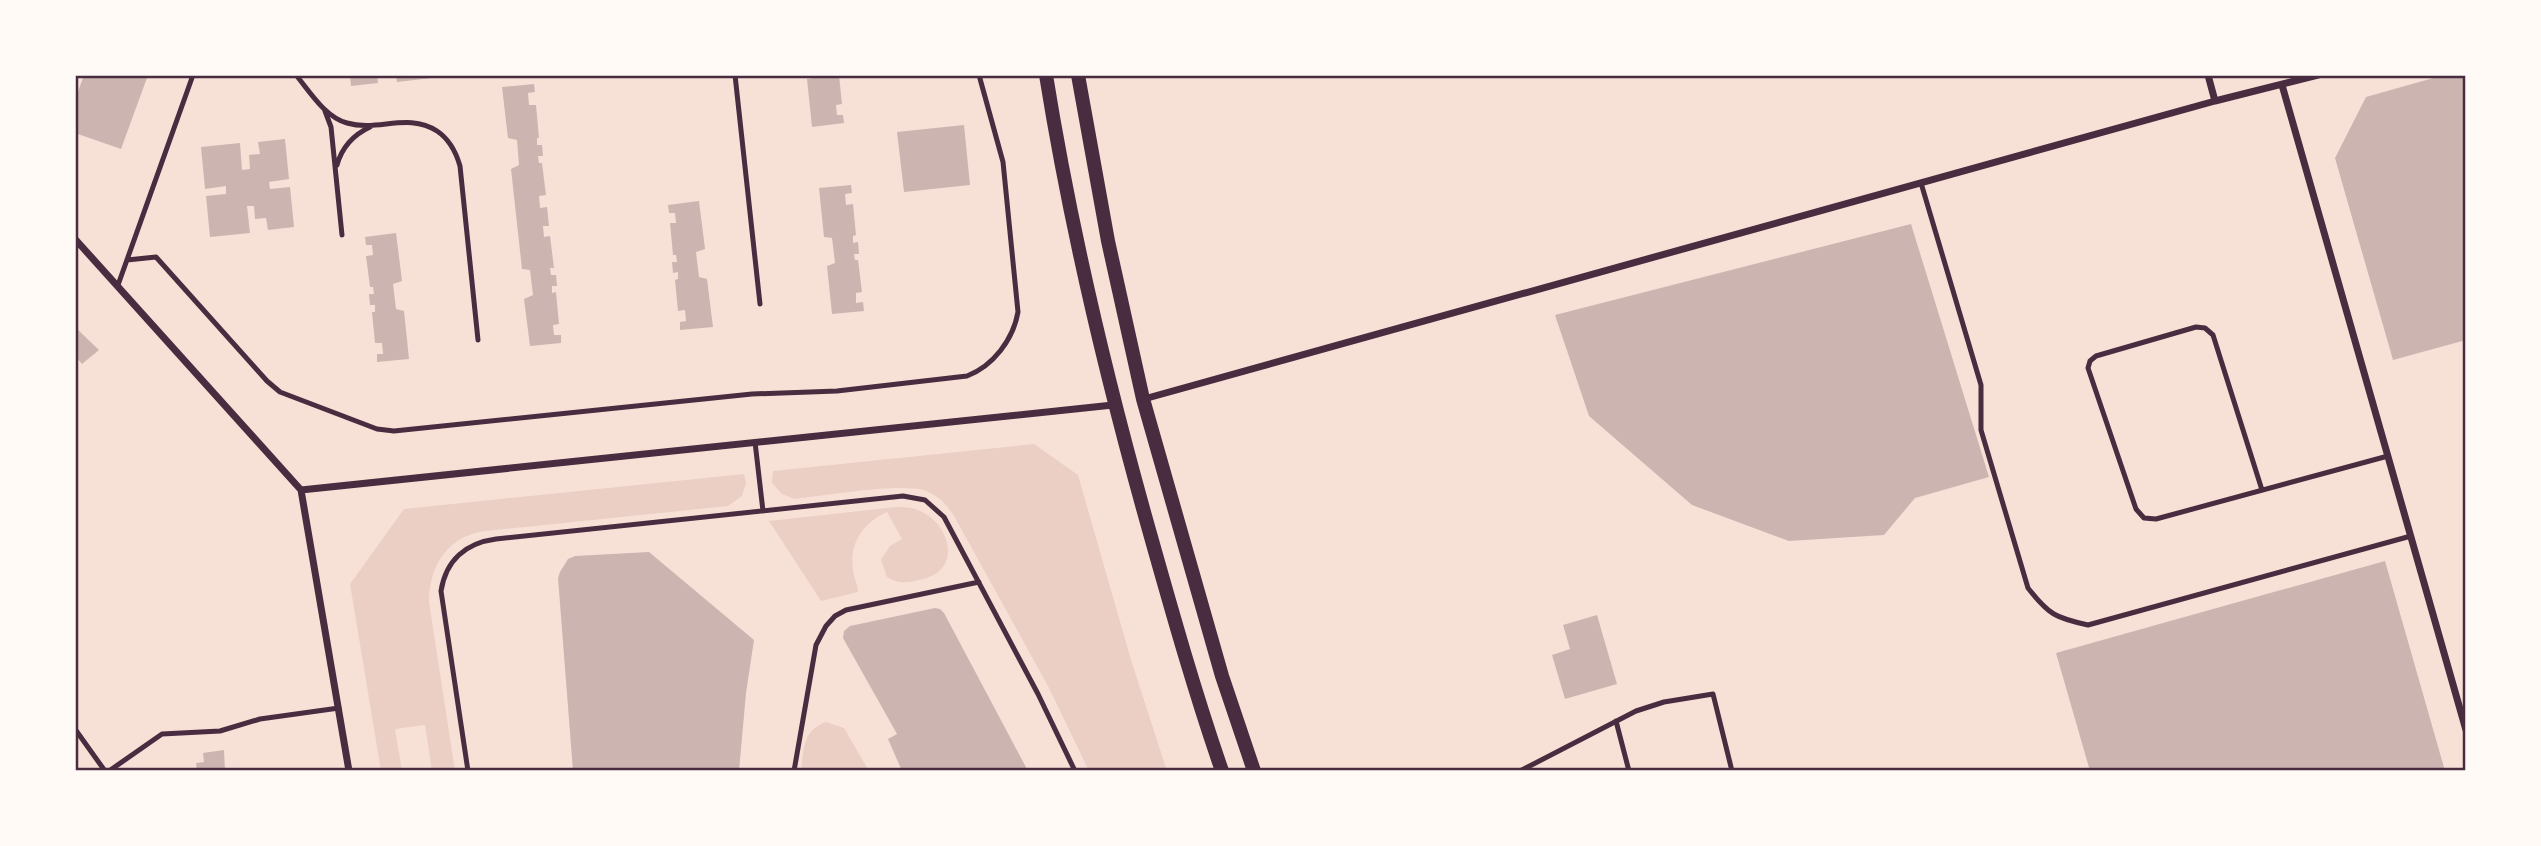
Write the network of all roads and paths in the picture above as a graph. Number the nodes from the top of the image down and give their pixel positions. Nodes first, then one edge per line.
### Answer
1 (193, 75) edge
2 (296, 75) edge
3 (735, 75) edge
4 (979, 75) edge
5 (1046, 75) edge
6 (1078, 75) edge
7 (2208, 75) edge
8 (2318, 75) edge
9 (2282, 85) junction
10 (2215, 101) junction
11 (323, 108) junction
12 (374, 125) junction
13 (336, 176) junction
14 (1921, 183) junction
15 (342, 235) dead end
16 (75, 239) edge
17 (127, 260) junction
18 (118, 285) junction
19 (760, 304) dead end
20 (478, 340) dead end
21 (1143, 399) junction
22 (1113, 405) junction
23 (755, 442) junction
24 (2388, 456) junction
25 (2262, 490) junction
26 (301, 491) junction
27 (762, 511) junction
28 (2411, 536) junction
29 (979, 582) junction
30 (338, 708) junction
31 (1616, 721) junction
32 (75, 730) edge
33 (2466, 730) edge
34 (107, 771) edge
35 (349, 771) edge
36 (468, 771) edge
37 (794, 771) edge
38 (1075, 771) edge
39 (1222, 771) edge
40 (1254, 771) edge
41 (1520, 771) edge
42 (1629, 771) edge
43 (1732, 771) edge

1 - 17 lane
2 - 11 lane
3 - 19 lane
4 - 17 lane
5 - 22 main road
6 - 21 main road
7 - 10 street
8 - 9 street
9 - 10 street
9 - 24 street
10 - 14 street
11 - 12 lane
11 - 13 lane
12 - 13 lane
12 - 20 lane
13 - 15 lane
14 - 21 street
14 - 28 lane
16 - 18 street
17 - 18 lane
18 - 26 street
21 - 40 main road
22 - 23 street
22 - 39 main road
23 - 26 street
23 - 27 lane
24 - 25 lane
24 - 28 street
25 - 25 lane
26 - 30 street
27 - 29 lane
27 - 36 lane
28 - 33 street
29 - 37 lane
29 - 38 lane
30 - 34 lane
30 - 35 street
31 - 41 lane
31 - 42 lane
31 - 43 lane
32 - 34 lane

